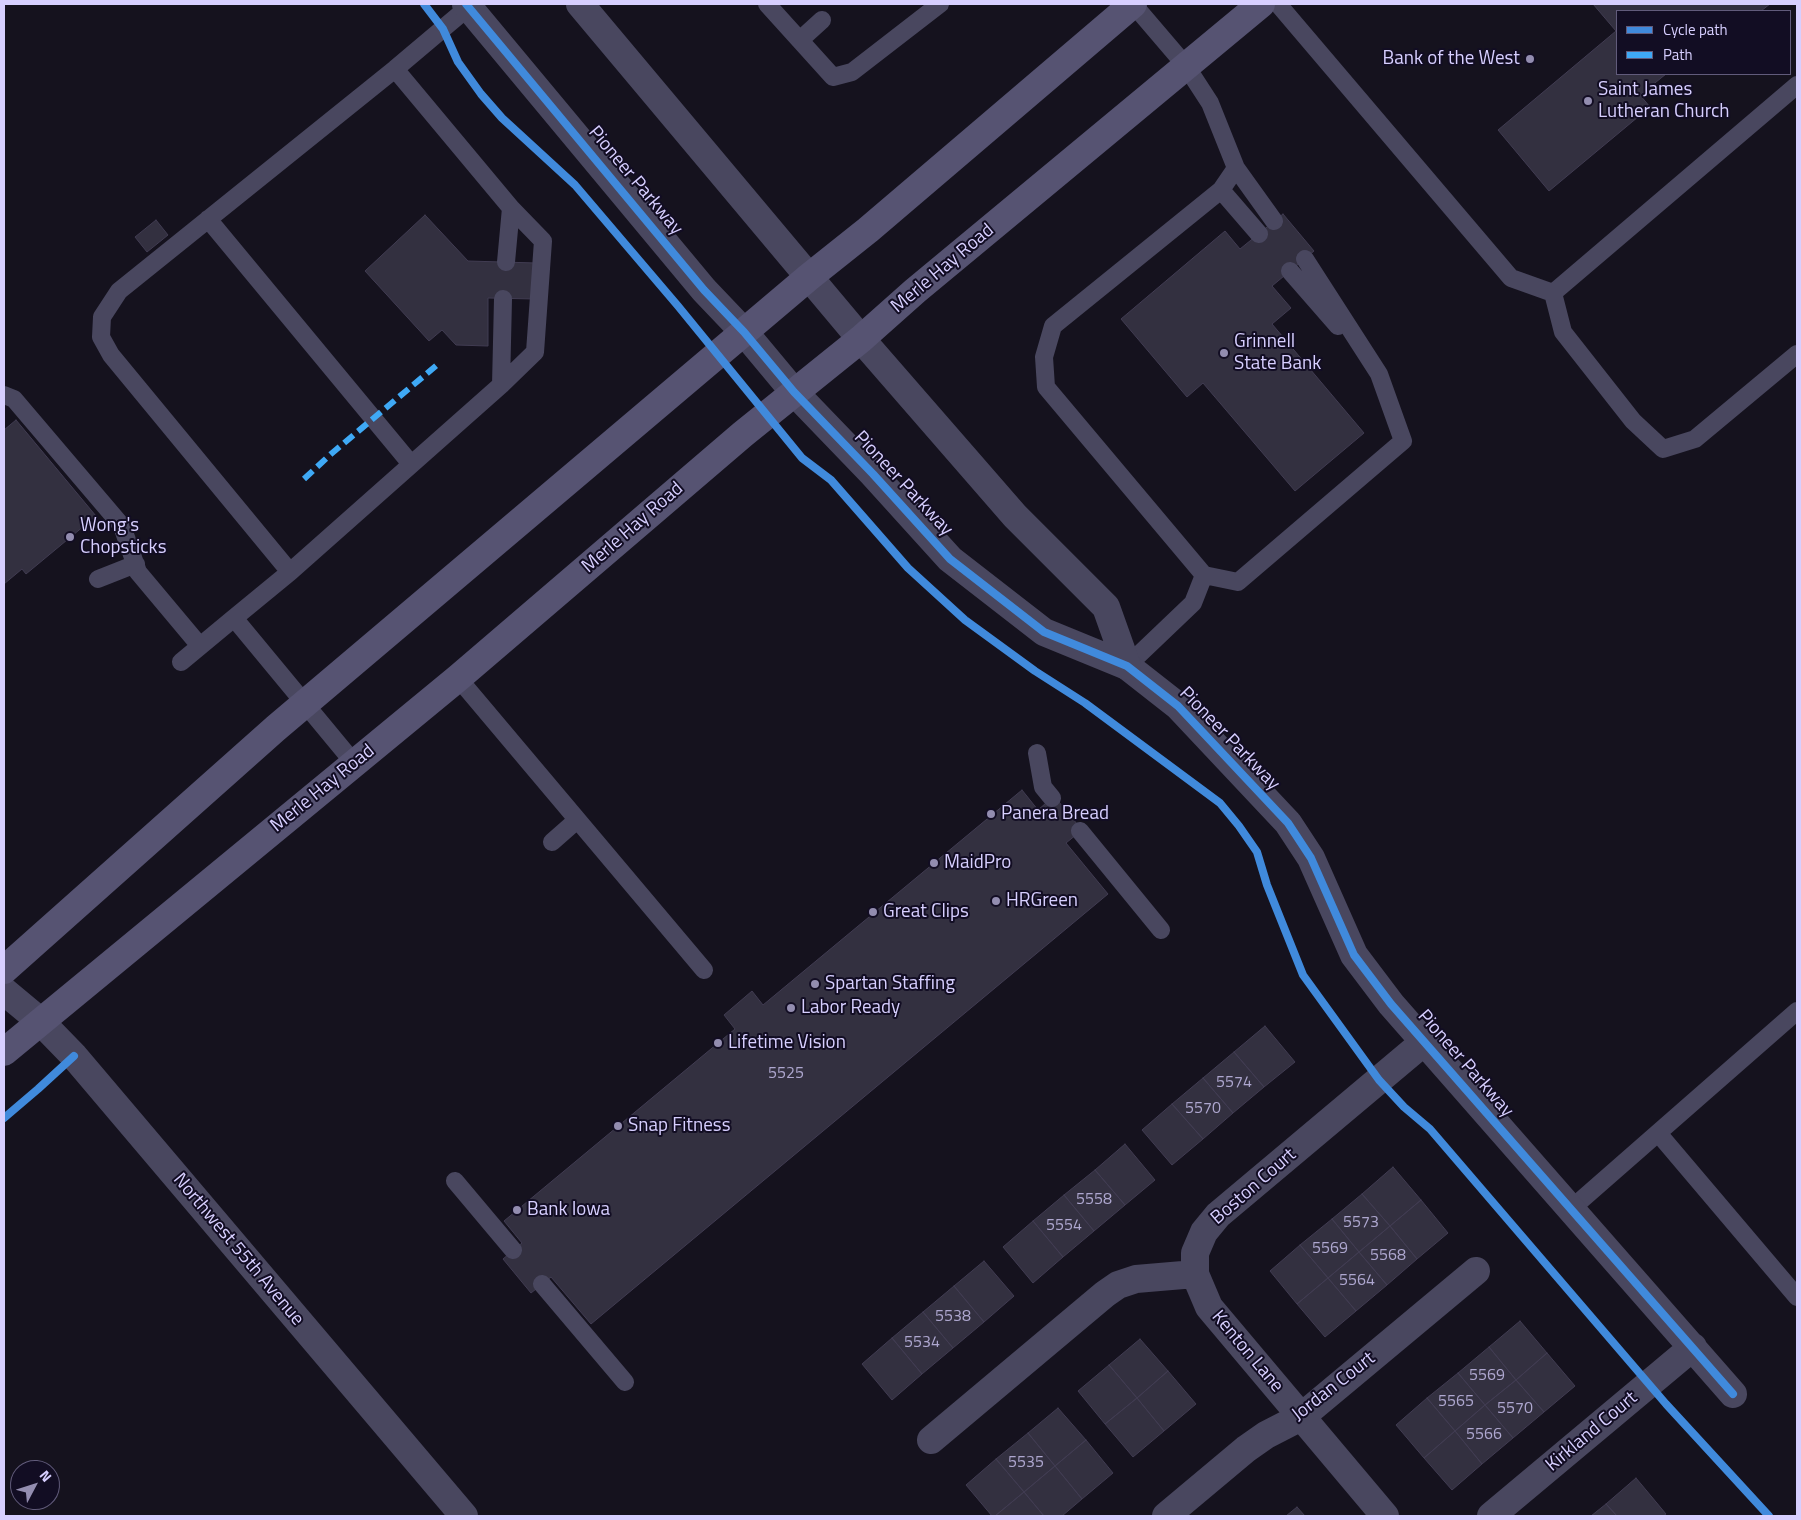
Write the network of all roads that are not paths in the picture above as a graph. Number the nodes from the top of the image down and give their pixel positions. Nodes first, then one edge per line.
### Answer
1 (580, 4) edge
2 (940, 4) edge
3 (1133, 4) edge
4 (1261, 4) edge
5 (1278, 4) edge
6 (469, 5) edge
7 (776, 7) edge
8 (822, 20) dead end
9 (800, 40) junction
10 (1186, 66) junction
11 (396, 69) junction
12 (1797, 85) edge
13 (1236, 168) junction
14 (1221, 190) junction
15 (511, 208) junction
16 (208, 219) junction
17 (1274, 221) dead end
18 (1259, 234) dead end
19 (1305, 258) dead end
20 (506, 262) dead end
21 (1290, 271) dead end
22 (809, 277) junction
23 (1553, 293) junction
24 (503, 298) dead end
25 (744, 332) junction
26 (861, 339) junction
27 (1797, 354) edge
28 (1379, 374) junction
29 (502, 384) junction
30 (794, 392) junction
31 (4, 395) edge
32 (411, 464) junction
33 (136, 564) junction
34 (290, 572) junction
35 (1204, 575) junction
36 (98, 579) dead end
37 (234, 618) junction
38 (200, 646) junction
39 (181, 662) dead end
40 (1127, 666) junction
41 (458, 678) junction
42 (304, 704) junction
43 (1037, 753) dead end
44 (354, 763) junction
45 (1052, 798) dead end
46 (577, 820) junction
47 (1080, 831) dead end
48 (552, 842) dead end
49 (1161, 930) dead end
50 (4, 970) edge
51 (704, 970) dead end
52 (4, 991) edge
53 (1797, 1011) edge
54 (40, 1021) junction
55 (1424, 1042) junction
56 (4, 1052) edge
57 (1658, 1133) junction
58 (455, 1181) dead end
59 (1571, 1209) junction
60 (513, 1250) dead end
61 (1476, 1271) dead end
62 (1195, 1274) junction
63 (542, 1284) dead end
64 (1797, 1297) edge
65 (1693, 1347) junction
66 (625, 1382) dead end
67 (1733, 1394) dead end
68 (1301, 1416) junction
69 (931, 1440) dead end
70 (464, 1516) edge
71 (1166, 1516) edge
72 (1385, 1516) edge
73 (1492, 1516) edge

1 - 22 street
2 - 9 lane
3 - 10 lane
3 - 22 main road
4 - 10 main road, Merle Hay Road
5 - 23 lane
6 - 11 lane
6 - 25 street, Pioneer Parkway
7 - 9 lane
8 - 9 lane
10 - 13 lane
10 - 26 main road, Merle Hay Road
11 - 15 lane
11 - 16 lane
12 - 23 lane
13 - 14 lane
13 - 17 lane
14 - 18 lane
14 - 35 lane
15 - 20 lane
15 - 29 lane
16 - 32 lane
16 - 34 lane
19 - 28 lane
21 - 28 lane
22 - 25 main road
22 - 26 street
23 - 27 lane
24 - 29 lane
25 - 30 street, Pioneer Parkway
25 - 42 main road
26 - 30 main road, Merle Hay Road
26 - 40 street
28 - 35 lane
29 - 32 lane
30 - 40 street, Pioneer Parkway
30 - 41 main road, Merle Hay Road
31 - 33 lane
32 - 34 lane
33 - 36 lane
33 - 38 lane
34 - 37 lane
35 - 40 lane
37 - 38 lane
37 - 42 lane
38 - 39 lane
40 - 55 street, Pioneer Parkway
41 - 44 main road, Merle Hay Road
41 - 46 lane
42 - 44 lane
42 - 50 main road
43 - 45 lane
44 - 54 main road, Merle Hay Road
46 - 48 lane
46 - 51 lane
47 - 49 lane
52 - 54 street, Northwest 55th Avenue
53 - 57 lane
54 - 56 main road, Merle Hay Road
54 - 70 street, Northwest 55th Avenue
55 - 59 street, Pioneer Parkway
55 - 62 street, Boston Court
57 - 59 lane
57 - 64 lane
58 - 60 lane
59 - 65 street, Pioneer Parkway
61 - 68 street, Jordan Court
62 - 68 street, Kenton Lane
62 - 69 street
63 - 66 lane
65 - 67 street, Pioneer Parkway
65 - 73 street, Kirkland Court
68 - 71 street, Jordan Court
68 - 72 street, Kenton Lane

